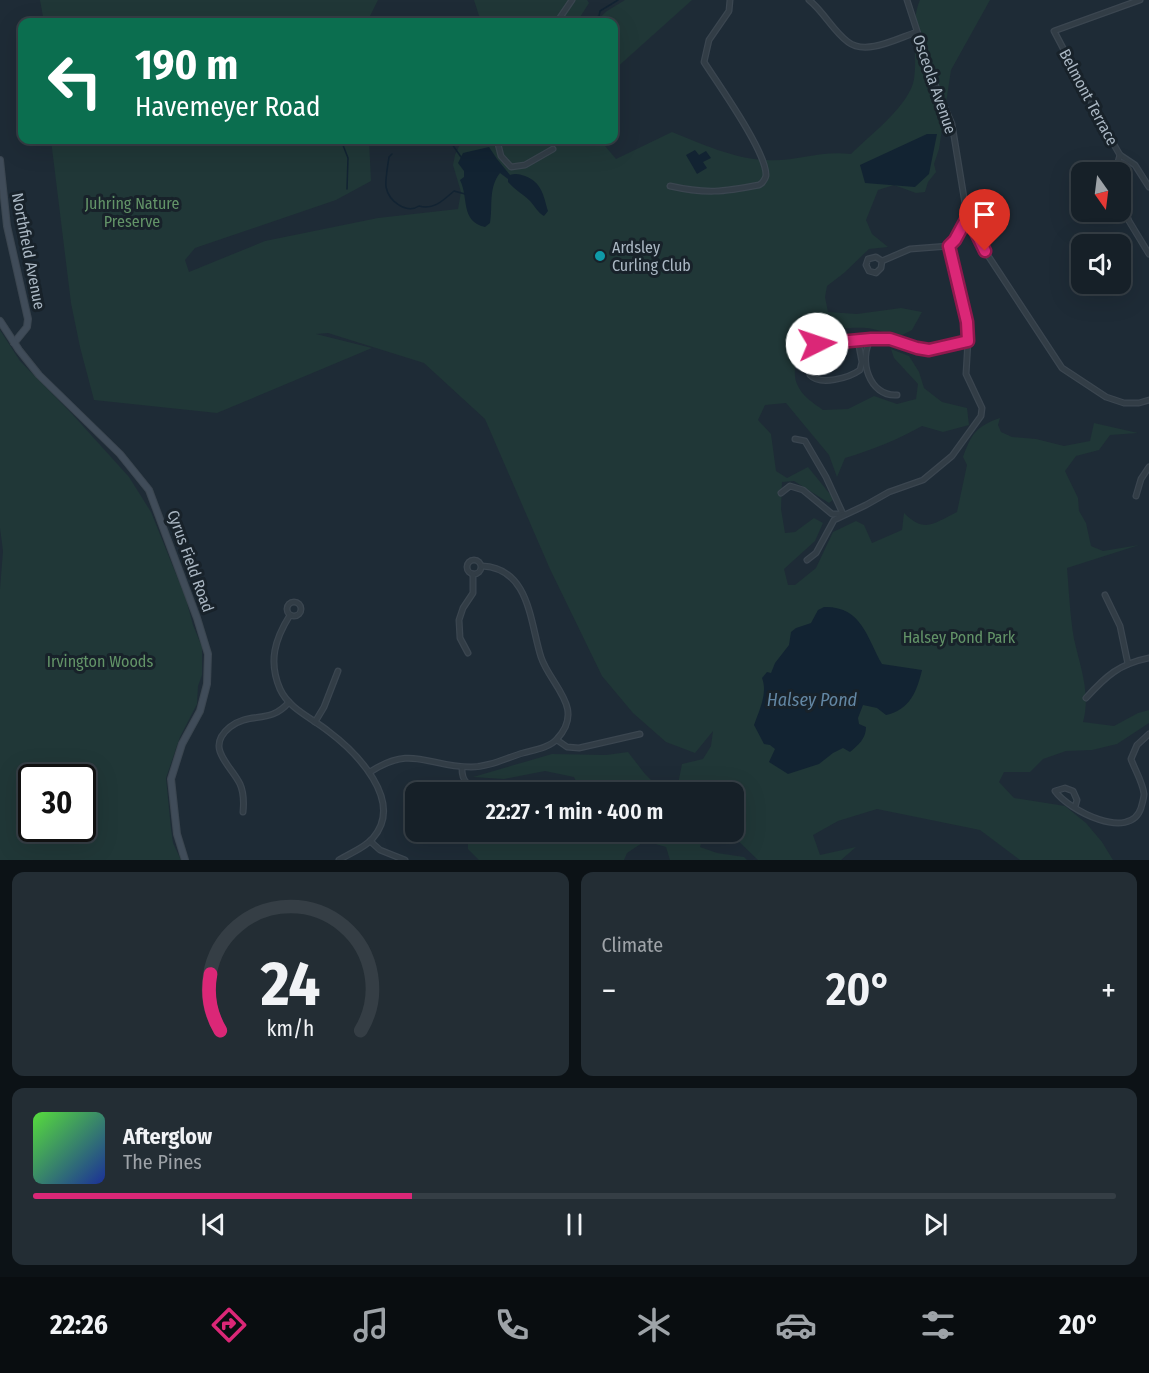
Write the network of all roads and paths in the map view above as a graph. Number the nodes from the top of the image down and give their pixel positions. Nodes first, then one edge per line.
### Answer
1 (572, 0) edge
2 (730, 0) edge
3 (809, 0) edge
4 (907, 0) edge
5 (1140, 0) edge
6 (560, 18) edge
7 (917, 32) junction
8 (498, 144) edge
9 (553, 149) dead end
10 (1120, 154) junction
11 (0, 159) edge
12 (1118, 162) edge
13 (670, 186) dead end
14 (1149, 187) edge
15 (968, 216) junction
16 (1130, 222) edge
17 (949, 246) junction
18 (1149, 254) edge
19 (882, 261) dead end
20 (0, 321) edge
21 (871, 339) junction
22 (858, 341) junction
23 (968, 341) junction
24 (14, 343) junction
25 (897, 395) dead end
26 (1149, 400) edge
27 (795, 439) dead end
28 (1149, 467) edge
29 (781, 493) dead end
30 (1136, 496) dead end
31 (843, 514) junction
32 (807, 560) dead end
33 (482, 566) junction
34 (473, 574) junction
35 (1105, 595) dead end
36 (290, 615) dead end
37 (468, 652) dead end
38 (1149, 658) edge
39 (1128, 664) junction
40 (338, 670) dead end
41 (1086, 698) dead end
42 (289, 702) junction
43 (315, 722) junction
44 (640, 734) dead end
45 (1149, 734) edge
46 (556, 740) junction
47 (462, 767) junction
48 (370, 772) junction
49 (465, 782) edge
50 (1146, 794) edge
51 (1075, 807) junction
52 (243, 812) dead end
53 (370, 841) junction
54 (185, 860) edge
55 (339, 860) edge
56 (405, 860) edge

1 - 6 street
2 - 13 street
3 - 7 street
4 - 7 street, Osceola Avenue
5 - 10 street, Belmont Terrace
7 - 15 street, Osceola Avenue
8 - 9 street
10 - 12 street
10 - 14 street, Belmont Terrace
11 - 24 street, Northfield Avenue
15 - 17 street
15 - 26 street, Osceola Avenue
16 - 18 street
17 - 19 street
17 - 23 street
20 - 24 street, Cyrus Field Road
21 - 22 street
21 - 23 street
21 - 25 street
22 - 22 street
23 - 31 street
24 - 54 street, Cyrus Field Road
27 - 31 street
28 - 30 street
29 - 31 street
31 - 32 street
33 - 34 street
33 - 34 street
33 - 46 street
34 - 37 street
35 - 39 street
36 - 42 street
38 - 39 street
39 - 41 street
40 - 43 street
42 - 43 street
42 - 52 street
43 - 48 street
44 - 46 street
45 - 50 street
46 - 47 street
47 - 48 street
47 - 49 street
48 - 53 street
50 - 51 street
51 - 51 street
53 - 55 street
53 - 56 street

